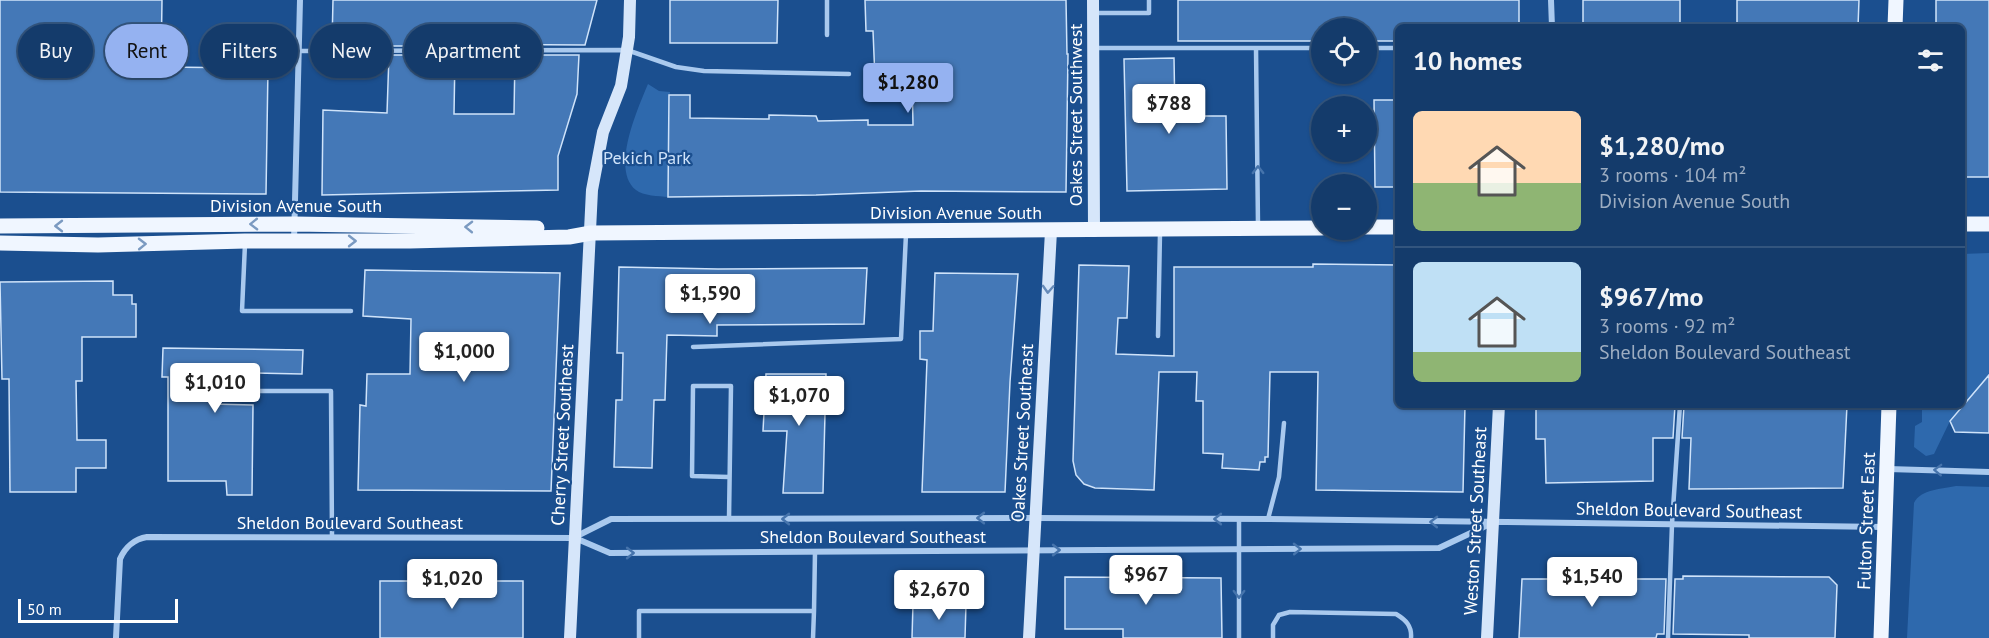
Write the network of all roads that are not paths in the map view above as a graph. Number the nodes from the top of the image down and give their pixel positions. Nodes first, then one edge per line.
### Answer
1 (300, 0) edge
2 (630, 0) edge
3 (827, 0) edge
4 (1093, 0) edge
5 (1149, 0) edge
6 (1551, 0) edge
7 (1896, 0) edge
8 (1093, 13) junction
9 (1552, 24) edge
10 (1895, 24) edge
11 (827, 35) dead end
12 (1093, 48) junction
13 (1257, 48) junction
14 (1311, 48) edge
15 (1377, 48) edge
16 (1395, 48) edge
17 (627, 50) junction
18 (299, 51) junction
19 (849, 74) dead end
20 (294, 224) junction
21 (1989, 224) edge
22 (1965, 225) edge
23 (0, 226) edge
24 (1377, 227) edge
25 (1395, 227) edge
26 (1258, 228) junction
27 (1311, 228) edge
28 (1160, 230) junction
29 (1051, 231) junction
30 (1094, 231) junction
31 (906, 232) junction
32 (591, 233) junction
33 (294, 241) junction
34 (245, 242) junction
35 (0, 243) edge
36 (351, 311) dead end
37 (1158, 336) dead end
38 (693, 347) dead end
39 (258, 391) dead end
40 (1498, 408) edge
41 (1680, 408) edge
42 (1889, 408) edge
43 (1284, 423) dead end
44 (1888, 469) junction
45 (1989, 471) edge
46 (729, 477) junction
47 (1035, 518) junction
48 (729, 519) junction
49 (1239, 519) junction
50 (1268, 519) junction
51 (1492, 522) junction
52 (1672, 524) junction
53 (1886, 528) junction
54 (332, 537) junction
55 (575, 538) junction
56 (1035, 550) junction
57 (1239, 550) junction
58 (815, 552) junction
59 (814, 611) junction
60 (116, 638) edge
61 (570, 638) edge
62 (639, 638) edge
63 (813, 638) edge
64 (1029, 638) edge
65 (1239, 638) edge
66 (1273, 638) edge
67 (1412, 638) edge
68 (1487, 638) edge
69 (1668, 638) edge
70 (1881, 638) edge

1 - 18 street
2 - 17 street, Cherry Street Southeast
3 - 11 lane
4 - 8 street, Oakes Street Southwest
5 - 8 lane
6 - 9 street
7 - 10 main road
8 - 12 street, Oakes Street Southwest
12 - 13 lane
12 - 30 street, Oakes Street Southwest
13 - 14 lane
26 -> 13 lane
15 - 16 lane
17 - 18 lane
17 - 19 lane
17 - 32 street, Cherry Street Southeast
18 - 20 street
20 -> 23 main road, Division Avenue South
32 -> 20 main road, Division Avenue South
20 - 33 street
21 - 22 main road
24 - 25 main road
26 - 27 main road, Division Avenue South
26 - 28 main road, Division Avenue South
28 - 30 main road, Division Avenue South
28 - 37 lane
29 - 30 main road, Division Avenue South
29 - 31 main road, Division Avenue South
29 -> 47 street, Oakes Street Southeast
31 - 32 main road, Division Avenue South
31 - 38 lane
33 -> 32 main road, Division Avenue South
32 - 55 street, Cherry Street Southeast
33 - 34 main road, Division Avenue South
35 -> 34 main road, Division Avenue South
34 - 36 lane
39 - 54 lane
40 - 51 street, Weston Street Southeast
41 - 52 lane
42 - 44 main road, Fulton Street East
43 - 50 lane
45 -> 44 street
44 - 53 main road, Fulton Street East
46 - 46 lane
46 - 48 lane
47 -> 48 street, Sheldon Boulevard Southeast
49 -> 47 street, Sheldon Boulevard Southeast
47 - 56 street, Oakes Street Southeast
48 - 55 street, Sheldon Boulevard Southeast
49 - 50 street, Sheldon Boulevard Southeast
49 - 57 lane
51 -> 50 street, Sheldon Boulevard Southeast
51 - 52 street, Sheldon Boulevard Southeast
57 -> 51 street, Sheldon Boulevard Southeast
51 - 68 street, Weston Street Southeast
52 - 53 street, Sheldon Boulevard Southeast
52 - 69 lane
53 - 70 main road, Fulton Street East
54 - 55 street, Sheldon Boulevard Southeast
54 - 60 street, Sheldon Boulevard Southeast
55 -> 58 street, Sheldon Boulevard Southeast
55 - 61 street, Cherry Street Southeast
56 -> 57 street, Sheldon Boulevard Southeast
56 - 58 street, Sheldon Boulevard Southeast
56 - 64 street, Oakes Street Southeast
57 -> 65 lane
58 - 59 lane
59 - 62 lane
59 - 63 lane
66 - 67 lane

